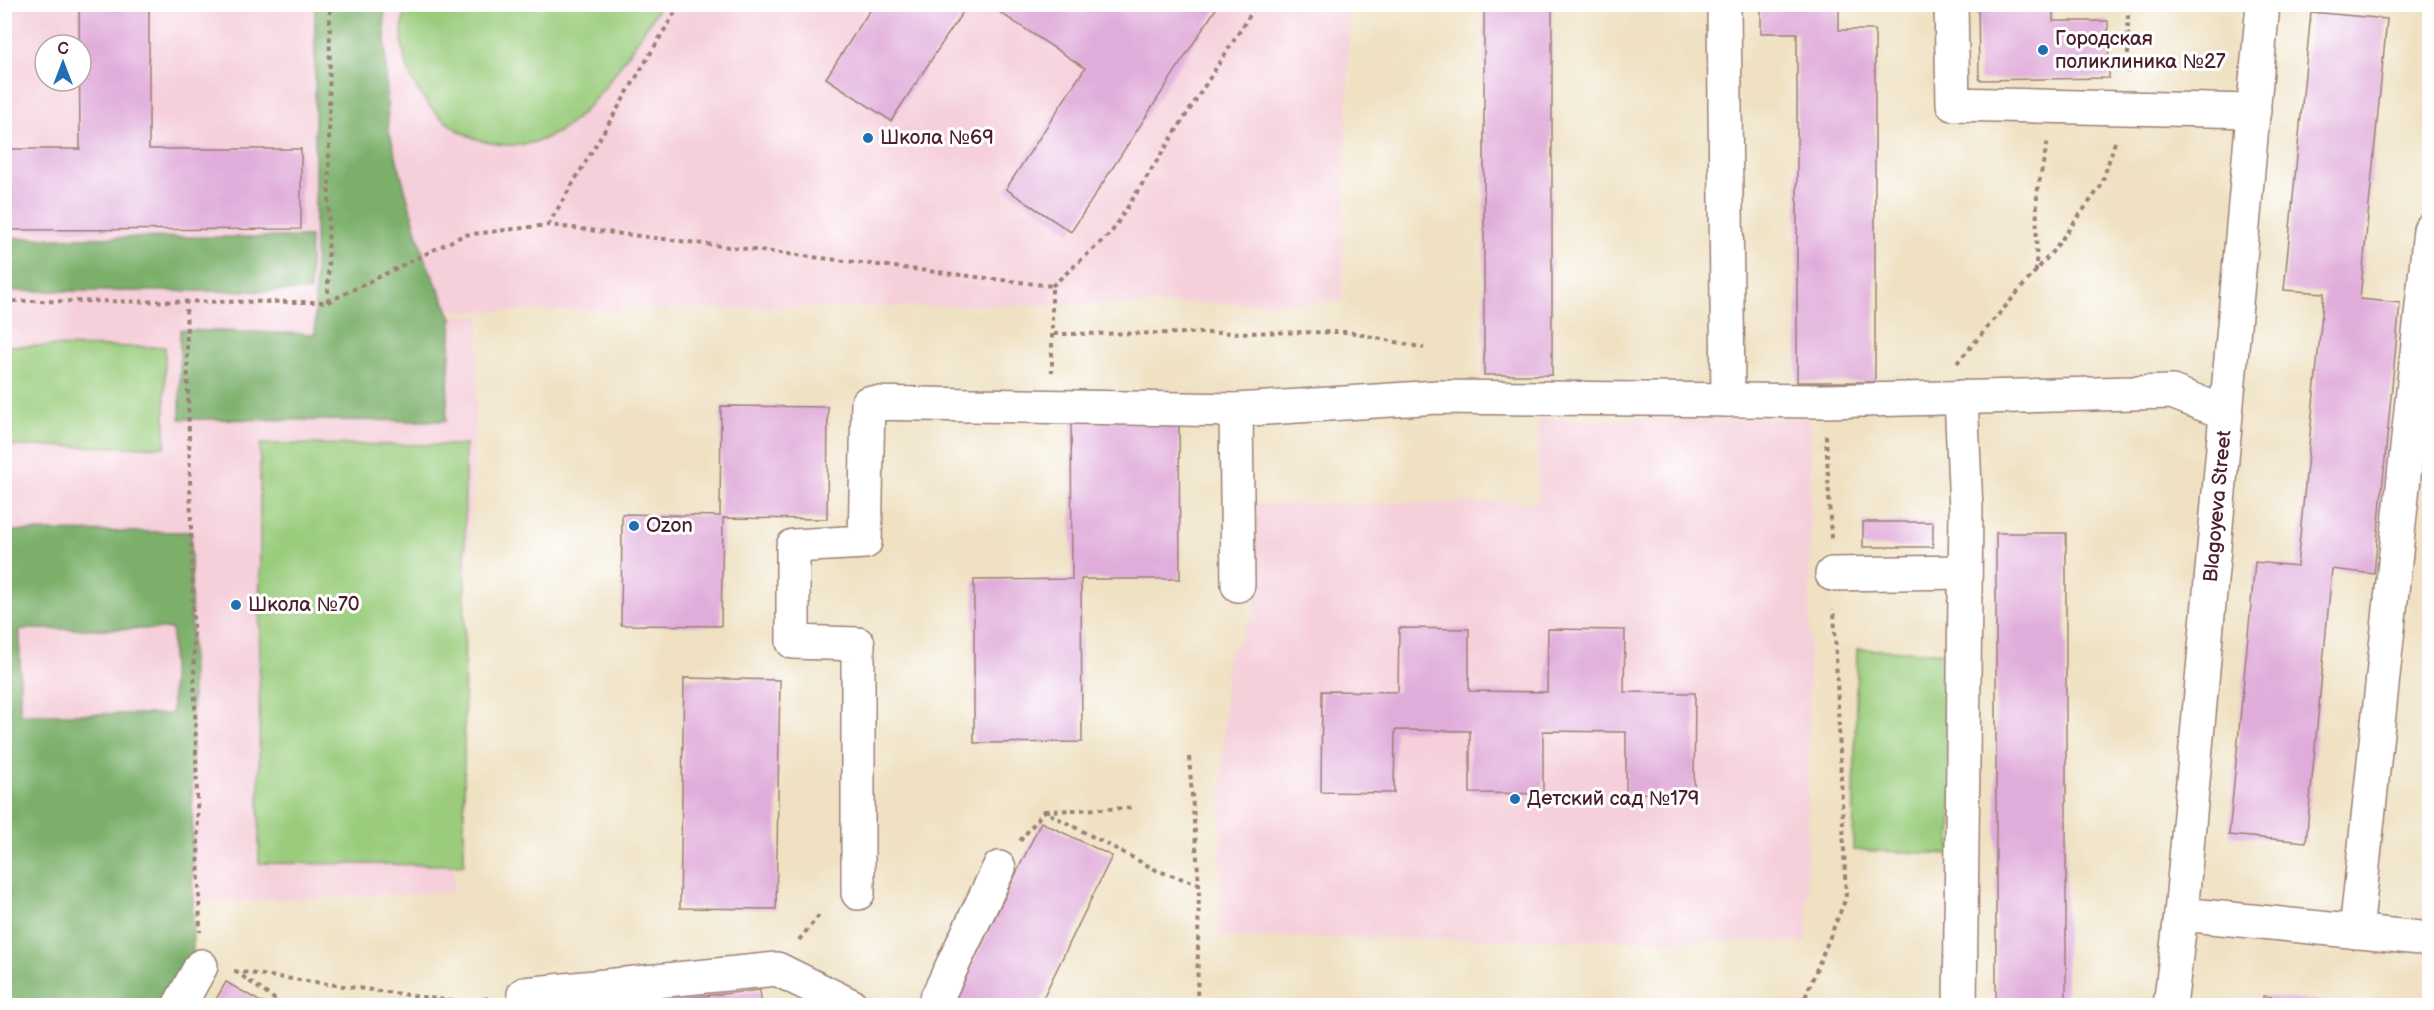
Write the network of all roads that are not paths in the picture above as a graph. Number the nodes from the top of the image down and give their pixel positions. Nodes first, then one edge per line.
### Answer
1 (1724, 4) edge
2 (1951, 4) edge
3 (2263, 4) edge
4 (2254, 111) junction
5 (2430, 230) edge
6 (1955, 385) junction
7 (1728, 400) junction
8 (1236, 410) junction
9 (2226, 413) junction
10 (1965, 572) junction
11 (1832, 574) road end
12 (1238, 585) dead end
13 (999, 868) road end
14 (858, 893) dead end
15 (2181, 914) junction
16 (2356, 932) junction
17 (2430, 939) edge
18 (201, 966) road end
19 (524, 994) road end
20 (179, 1005) edge
21 (852, 1005) edge
22 (933, 1005) edge
23 (1960, 1005) edge
24 (2170, 1005) edge

1 - 7 street
2 - 4 street
3 - 4 street, Blagoyeva Street
4 - 9 street, Blagoyeva Street
5 - 16 street
6 - 7 street
6 - 9 street
6 - 10 street
7 - 8 street
8 - 12 street
8 - 14 street
9 - 15 street, Blagoyeva Street
10 - 11 street
10 - 23 street
13 - 22 street
15 - 16 street
15 - 24 street, Blagoyeva Street
16 - 17 street
18 - 20 street
19 - 21 street

